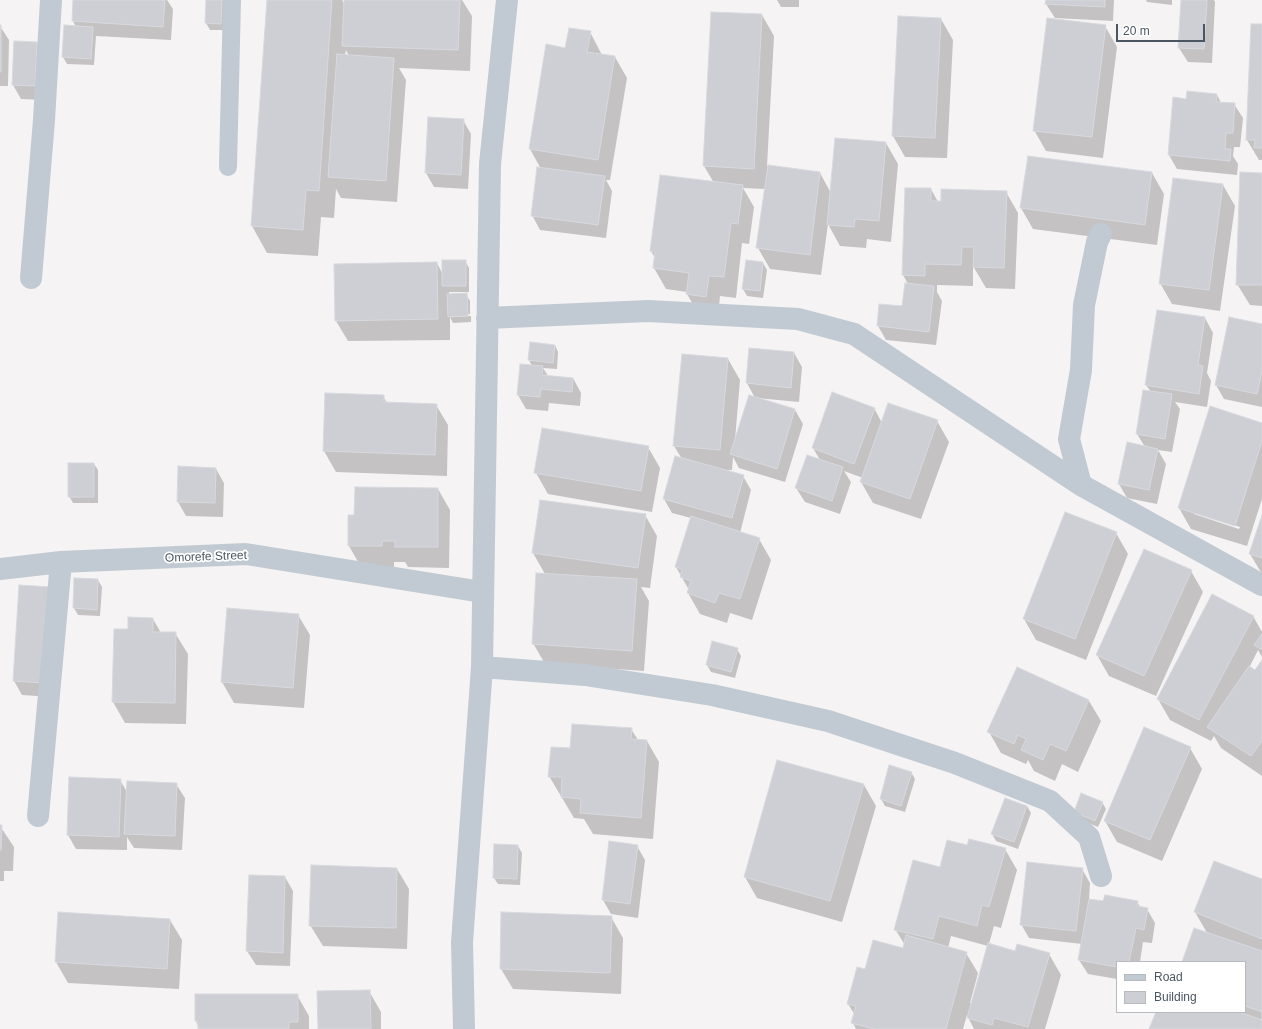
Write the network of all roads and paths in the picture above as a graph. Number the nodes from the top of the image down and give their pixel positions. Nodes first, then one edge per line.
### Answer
1 (51, 0) edge
2 (232, 0) edge
3 (507, 0) edge
4 (228, 167) dead end
5 (1101, 234) dead end
6 (31, 278) dead end
7 (487, 318) junction
8 (1081, 485) junction
9 (61, 562) junction
10 (0, 569) edge
11 (1262, 585) edge
12 (482, 592) junction
13 (482, 667) junction
14 (38, 816) dead end
15 (1101, 876) dead end
16 (464, 1029) edge

1 - 6 street
2 - 4 lane
3 - 7 street
5 - 8 street
7 - 8 street
7 - 12 street
8 - 11 street
9 - 10 street, Omorefe Street
9 - 12 street, Omorefe Street
9 - 14 street
12 - 13 street
13 - 15 street
13 - 16 street

